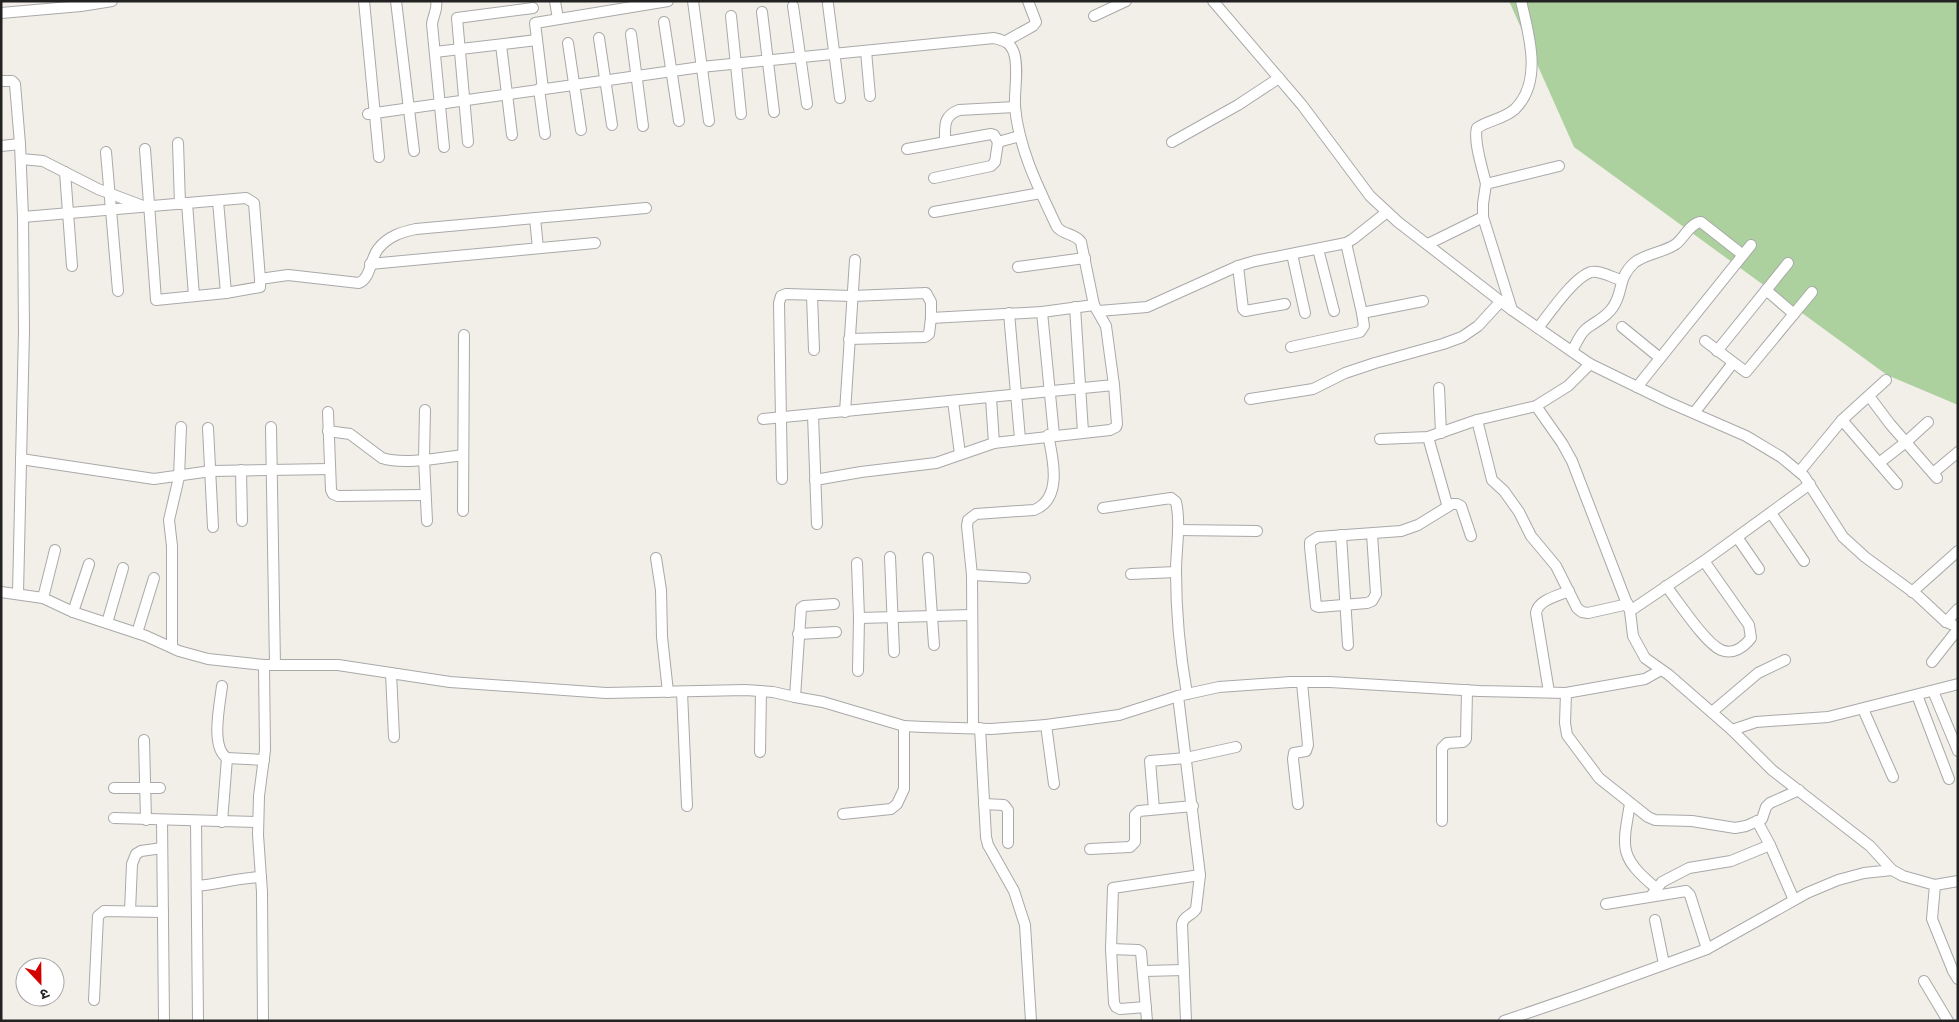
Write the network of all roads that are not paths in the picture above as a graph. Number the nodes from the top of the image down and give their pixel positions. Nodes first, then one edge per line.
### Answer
1 (112, 1) edge
2 (364, 1) edge
3 (396, 1) edge
4 (436, 1) edge
5 (555, 1) edge
6 (599, 1) edge
7 (668, 1) edge
8 (693, 1) edge
9 (1028, 1) edge
10 (1126, 1) edge
11 (1213, 1) edge
12 (1521, 1) edge
13 (533, 4) edge
14 (638, 4) edge
15 (828, 4) dead end
16 (793, 6) dead end
17 (601, 12) junction
18 (762, 12) dead end
19 (1, 13) edge
20 (730, 16) dead end
21 (1094, 16) dead end
22 (558, 19) junction
23 (664, 22) dead end
24 (534, 23) junction
25 (631, 34) dead end
26 (599, 38) dead end
27 (537, 40) junction
28 (1006, 41) junction
29 (568, 43) dead end
30 (502, 45) junction
31 (459, 49) junction
32 (866, 50) junction
33 (435, 52) junction
34 (834, 54) junction
35 (800, 57) junction
36 (767, 60) junction
37 (734, 63) junction
38 (701, 67) junction
39 (670, 71) junction
40 (637, 75) junction
41 (1279, 78) junction
42 (605, 80) junction
43 (1, 81) edge
44 (575, 84) junction
45 (541, 89) junction
46 (506, 94) junction
47 (870, 96) dead end
48 (840, 98) dead end
49 (465, 100) junction
50 (441, 103) junction
51 (807, 104) dead end
52 (1015, 107) junction
53 (409, 108) junction
54 (774, 112) dead end
55 (372, 113) junction
56 (741, 114) dead end
57 (679, 121) dead end
58 (709, 121) dead end
59 (612, 125) dead end
60 (643, 126) dead end
61 (581, 130) dead end
62 (545, 134) dead end
63 (512, 135) dead end
64 (1020, 136) junction
65 (945, 141) junction
66 (468, 142) dead end
67 (998, 142) junction
68 (1172, 142) dead end
69 (178, 143) dead end
70 (20, 144) junction
71 (1, 146) edge
72 (444, 147) dead end
73 (145, 149) dead end
74 (907, 149) dead end
75 (414, 151) dead end
76 (106, 152) dead end
77 (379, 157) dead end
78 (21, 159) junction
79 (1559, 166) dead end
80 (65, 172) junction
81 (934, 178) dead end
82 (1486, 184) junction
83 (110, 193) junction
84 (1041, 193) junction
85 (218, 200) junction
86 (183, 203) junction
87 (148, 207) junction
88 (646, 208) dead end
89 (111, 210) junction
90 (934, 212) dead end
91 (1387, 212) junction
92 (68, 213) junction
93 (23, 217) junction
94 (1483, 217) junction
95 (535, 218) junction
96 (595, 243) dead end
97 (1346, 243) junction
98 (1428, 244) junction
99 (1751, 245) dead end
100 (538, 248) junction
101 (1318, 249) junction
102 (1292, 254) junction
103 (1743, 255) junction
104 (1085, 258) junction
105 (855, 260) dead end
106 (1788, 263) dead end
107 (370, 264) junction
108 (72, 266) dead end
109 (1238, 266) junction
110 (1018, 267) dead end
111 (260, 279) junction
112 (1621, 280) junction
113 (1766, 290) junction
114 (118, 291) dead end
115 (226, 292) junction
116 (1812, 292) dead end
117 (194, 296) junction
118 (812, 296) junction
119 (852, 296) junction
120 (1423, 301) dead end
121 (1500, 301) junction
122 (1284, 304) dead end
123 (1075, 307) junction
124 (1097, 308) junction
125 (1512, 310) junction
126 (1334, 311) dead end
127 (1042, 312) junction
128 (1305, 313) dead end
129 (1362, 313) junction
130 (1009, 314) junction
131 (1794, 314) junction
132 (931, 318) junction
133 (1622, 327) dead end
134 (1538, 328) junction
135 (464, 336) dead end
136 (848, 339) junction
137 (1704, 341) dead end
138 (1292, 347) dead end
139 (814, 350) dead end
140 (1572, 351) junction
141 (1717, 351) junction
142 (1660, 358) junction
143 (1733, 363) junction
144 (1590, 364) junction
145 (1886, 380) dead end
146 (1114, 385) junction
147 (1637, 387) junction
148 (1438, 388) dead end
149 (1080, 389) junction
150 (1048, 392) junction
151 (1015, 395) junction
152 (1869, 396) junction
153 (990, 398) junction
154 (1250, 399) dead end
155 (953, 401) junction
156 (1536, 406) junction
157 (425, 410) dead end
158 (328, 412) dead end
159 (845, 412) junction
160 (1694, 413) junction
161 (812, 415) junction
162 (781, 418) junction
163 (763, 419) dead end
164 (1477, 420) junction
165 (1842, 420) junction
166 (1928, 422) dead end
167 (271, 427) dead end
168 (181, 428) dead end
169 (208, 428) dead end
170 (328, 430) junction
171 (1083, 432) junction
172 (1441, 433) junction
173 (1051, 435) junction
174 (1428, 437) junction
175 (1020, 439) junction
176 (1380, 439) dead end
177 (1906, 442) junction
178 (994, 443) junction
179 (1958, 452) edge
180 (960, 454) junction
181 (463, 455) junction
182 (21, 459) junction
183 (424, 459) junction
184 (1880, 463) junction
185 (272, 469) junction
186 (330, 469) junction
187 (241, 470) junction
188 (211, 471) junction
189 (1800, 471) junction
190 (179, 476) junction
191 (782, 479) dead end
192 (815, 480) junction
193 (1810, 484) junction
194 (1897, 484) dead end
195 (425, 495) junction
196 (1449, 506) junction
197 (1103, 508) dead end
198 (463, 511) dead end
199 (1771, 512) junction
200 (242, 521) dead end
201 (427, 521) dead end
202 (817, 524) dead end
203 (213, 527) dead end
204 (1178, 530) junction
205 (1257, 531) dead end
206 (1372, 534) junction
207 (1341, 535) junction
208 (1471, 536) dead end
209 (1737, 537) junction
210 (55, 550) dead end
211 (1958, 551) edge
212 (890, 557) dead end
213 (656, 558) dead end
214 (928, 558) dead end
215 (1704, 561) junction
216 (1804, 561) dead end
217 (857, 563) dead end
218 (89, 564) dead end
219 (124, 568) dead end
220 (1759, 569) dead end
221 (1176, 572) junction
222 (1132, 574) dead end
223 (972, 576) junction
224 (154, 578) dead end
225 (1025, 578) dead end
226 (1666, 586) junction
227 (1569, 591) junction
228 (1, 592) edge
229 (1912, 592) junction
230 (18, 593) junction
231 (42, 598) junction
232 (834, 604) dead end
233 (1345, 605) junction
234 (1629, 607) junction
235 (1958, 609) edge
236 (73, 612) junction
237 (971, 615) junction
238 (931, 617) junction
239 (859, 618) junction
240 (892, 618) junction
241 (1946, 622) junction
242 (107, 623) junction
243 (1958, 628) edge
244 (836, 632) dead end
245 (137, 634) junction
246 (798, 634) junction
247 (934, 645) dead end
248 (1348, 645) dead end
249 (172, 647) junction
250 (894, 652) dead end
251 (1786, 660) dead end
252 (1932, 662) dead end
253 (269, 665) junction
254 (1661, 670) junction
255 (858, 671) dead end
256 (391, 673) junction
257 (1302, 683) junction
258 (1958, 684) edge
259 (222, 686) dead end
260 (1467, 690) junction
261 (760, 691) junction
262 (1934, 691) junction
263 (668, 692) junction
264 (682, 692) junction
265 (1549, 692) junction
266 (1566, 693) junction
267 (1183, 695) junction
268 (1916, 695) junction
269 (795, 698) junction
270 (1863, 709) junction
271 (1712, 712) junction
272 (1046, 725) junction
273 (904, 726) junction
274 (976, 728) junction
275 (1732, 730) junction
276 (394, 737) dead end
277 (144, 740) dead end
278 (1236, 747) dead end
279 (1958, 751) edge
280 (760, 752) dead end
281 (227, 758) junction
282 (1186, 758) junction
283 (264, 760) junction
284 (1893, 777) dead end
285 (1949, 779) dead end
286 (1054, 784) dead end
287 (114, 788) dead end
288 (145, 788) junction
289 (160, 788) dead end
290 (1799, 790) junction
291 (984, 804) junction
292 (1298, 804) dead end
293 (1630, 804) junction
294 (687, 806) dead end
295 (1193, 806) junction
296 (1154, 809) junction
297 (843, 814) dead end
298 (114, 818) dead end
299 (146, 820) junction
300 (162, 820) junction
301 (196, 821) junction
302 (1442, 821) dead end
303 (1756, 821) junction
304 (222, 822) junction
305 (258, 822) junction
306 (1008, 843) dead end
307 (1770, 845) junction
308 (162, 848) junction
309 (1090, 849) dead end
310 (1892, 870) junction
311 (1200, 875) junction
312 (261, 877) junction
313 (1958, 881) edge
314 (1935, 885) junction
315 (197, 886) junction
316 (1653, 892) junction
317 (1794, 900) junction
318 (1606, 904) dead end
319 (130, 911) junction
320 (164, 912) junction
321 (1655, 920) dead end
322 (1112, 949) junction
323 (1707, 949) junction
324 (1664, 964) junction
325 (1184, 970) junction
326 (1144, 971) junction
327 (1958, 979) edge
328 (1924, 981) dead end
329 (94, 1000) dead end
330 (1146, 1007) junction
331 (1958, 1014) edge
332 (198, 1020) edge
333 (164, 1021) edge
334 (263, 1021) edge
335 (1031, 1021) edge
336 (1147, 1021) edge
337 (1186, 1021) edge
338 (1504, 1021) edge
339 (1948, 1021) edge

1 - 19 street
2 - 55 street
3 - 53 street
4 - 33 street
5 - 22 street
6 - 17 street
7 - 14 street
8 - 38 street
9 - 28 street
10 - 21 street
11 - 41 street
12 - 82 street
13 - 24 street
13 - 31 street
14 - 17 street
15 - 34 street
16 - 35 street
17 - 22 street
18 - 36 street
20 - 37 street
22 - 24 street
23 - 39 street
24 - 27 street
25 - 40 street
26 - 42 street
27 - 30 street
27 - 45 street
28 - 32 street
28 - 52 street
29 - 44 street
30 - 31 street
30 - 46 street
31 - 33 street
31 - 49 street
32 - 34 street
32 - 47 street
33 - 50 street
34 - 35 street
34 - 48 street
35 - 36 street
35 - 51 street
36 - 37 street
36 - 54 street
37 - 38 street
37 - 56 street
38 - 39 street
38 - 58 street
39 - 40 street
39 - 57 street
40 - 42 street
40 - 60 street
41 - 68 street
41 - 91 street
42 - 44 street
42 - 59 street
43 - 70 street
44 - 45 street
44 - 61 street
45 - 46 street
45 - 62 street
46 - 49 street
46 - 63 street
49 - 50 street
49 - 66 street
50 - 53 street
50 - 72 street
52 - 64 street
52 - 65 street
53 - 55 street
53 - 75 street
55 - 77 street
64 - 67 street
64 - 84 street
65 - 67 street
65 - 74 street
67 - 81 street
69 - 86 street
70 - 71 street
70 - 78 street
73 - 87 street
76 - 83 street
78 - 80 street
78 - 93 street
79 - 82 street
80 - 83 street
80 - 92 street
82 - 94 street
83 - 87 street
83 - 89 street
84 - 90 street
84 - 104 street
85 - 86 street
85 - 111 street
85 - 115 street
86 - 87 street
86 - 117 street
87 - 89 street
87 - 117 street
88 - 95 street
89 - 92 street
89 - 114 street
91 - 97 street
91 - 98 street
92 - 93 street
92 - 108 street
93 - 182 street
94 - 98 street
94 - 125 street
95 - 100 street
95 - 107 street
96 - 100 street
97 - 101 street
97 - 129 street
98 - 121 street
99 - 103 street
100 - 107 street
101 - 102 street
101 - 126 street
102 - 109 street
102 - 128 street
103 - 112 street
103 - 142 street
104 - 110 street
104 - 124 street
105 - 119 street
106 - 113 street
107 - 111 street
109 - 122 street
109 - 124 street
111 - 115 street
112 - 134 street
112 - 140 street
113 - 131 street
113 - 141 street
115 - 117 street
116 - 131 street
118 - 119 street
118 - 139 street
118 - 162 street
119 - 132 street
119 - 136 street
120 - 129 street
121 - 125 street
121 - 154 street
123 - 124 street
123 - 127 street
123 - 149 street
124 - 146 street
125 - 134 street
127 - 130 street
127 - 150 street
129 - 138 street
130 - 132 street
130 - 151 street
131 - 143 street
132 - 136 street
133 - 142 street
134 - 140 street
135 - 181 street
136 - 159 street
137 - 141 street
140 - 144 street
141 - 143 street
142 - 147 street
143 - 160 street
144 - 147 street
144 - 156 street
145 - 152 street
146 - 149 street
146 - 171 street
147 - 160 street
148 - 172 street
149 - 150 street
149 - 171 street
150 - 151 street
150 - 173 street
151 - 153 street
151 - 175 street
152 - 165 street
152 - 177 street
153 - 155 street
153 - 178 street
155 - 159 street
155 - 180 street
156 - 164 street
156 - 234 street
157 - 183 street
158 - 170 street
159 - 161 street
160 - 189 street
161 - 162 street
161 - 192 street
162 - 163 street
162 - 191 street
164 - 172 street
164 - 227 street
165 - 184 street
165 - 189 street
166 - 177 street
167 - 185 street
168 - 190 street
169 - 188 street
170 - 183 street
170 - 186 street
171 - 173 street
172 - 174 street
173 - 175 street
173 - 223 street
174 - 176 street
174 - 196 street
175 - 178 street
177 - 179 street
177 - 184 street
178 - 180 street
180 - 192 street
181 - 183 street
181 - 198 street
182 - 190 street
182 - 230 street
183 - 195 street
184 - 194 street
185 - 186 street
185 - 187 street
185 - 253 street
186 - 195 street
187 - 188 street
187 - 200 street
188 - 190 street
188 - 203 street
189 - 193 street
190 - 249 street
192 - 202 street
193 - 199 street
193 - 229 street
195 - 201 street
196 - 206 street
196 - 208 street
197 - 204 street
199 - 209 street
199 - 216 street
204 - 205 street
204 - 221 street
206 - 207 street
206 - 233 street
207 - 233 street
207 - 233 street
209 - 215 street
209 - 220 street
210 - 231 street
211 - 229 street
212 - 240 street
213 - 263 street
214 - 238 street
215 - 226 street
215 - 226 street
217 - 239 street
218 - 236 street
219 - 242 street
221 - 222 street
221 - 267 street
223 - 225 street
223 - 237 street
224 - 245 street
226 - 234 street
227 - 234 street
227 - 265 street
228 - 230 street
229 - 241 street
230 - 231 street
231 - 236 street
232 - 246 street
233 - 248 street
234 - 254 street
235 - 241 street
236 - 242 street
237 - 238 street
237 - 274 street
238 - 240 street
238 - 247 street
239 - 240 street
239 - 255 street
240 - 250 street
241 - 243 street
242 - 245 street
243 - 252 street
244 - 246 street
245 - 249 street
246 - 269 street
249 - 253 street
251 - 271 street
253 - 256 street
253 - 283 street
254 - 266 street
254 - 271 street
256 - 263 street
256 - 276 street
257 - 260 street
257 - 267 street
257 - 292 street
258 - 262 street
259 - 281 street
260 - 265 street
260 - 302 street
261 - 264 street
261 - 269 street
261 - 280 street
262 - 268 street
262 - 279 street
263 - 264 street
264 - 294 street
265 - 266 street
266 - 293 street
267 - 272 street
267 - 282 street
268 - 270 street
268 - 285 street
269 - 273 street
270 - 275 street
270 - 284 street
271 - 275 street
272 - 274 street
272 - 286 street
273 - 274 street
273 - 297 street
274 - 291 street
275 - 290 street
277 - 288 street
278 - 282 street
281 - 283 street
281 - 304 street
282 - 295 street
282 - 296 street
283 - 305 street
287 - 288 street
288 - 289 street
288 - 299 street
290 - 303 street
290 - 310 street
291 - 306 street
291 - 335 street
293 - 303 street
293 - 316 street
295 - 296 street
295 - 311 street
296 - 309 street
298 - 299 street
299 - 300 street
300 - 301 street
300 - 308 street
301 - 304 street
301 - 315 street
303 - 307 street
304 - 305 street
305 - 312 street
307 - 316 street
307 - 317 street
308 - 319 street
308 - 320 street
310 - 314 street
310 - 317 street
311 - 322 street
311 - 325 street
312 - 315 street
312 - 334 street
313 - 314 street
314 - 327 street
315 - 332 street
316 - 318 street
316 - 323 street
317 - 323 street
319 - 320 street
319 - 329 street
320 - 333 street
321 - 324 street
322 - 326 street
322 - 330 street
323 - 324 street
324 - 338 street
325 - 326 street
325 - 337 street
326 - 330 street
328 - 339 street
330 - 336 street
331 - 339 street

